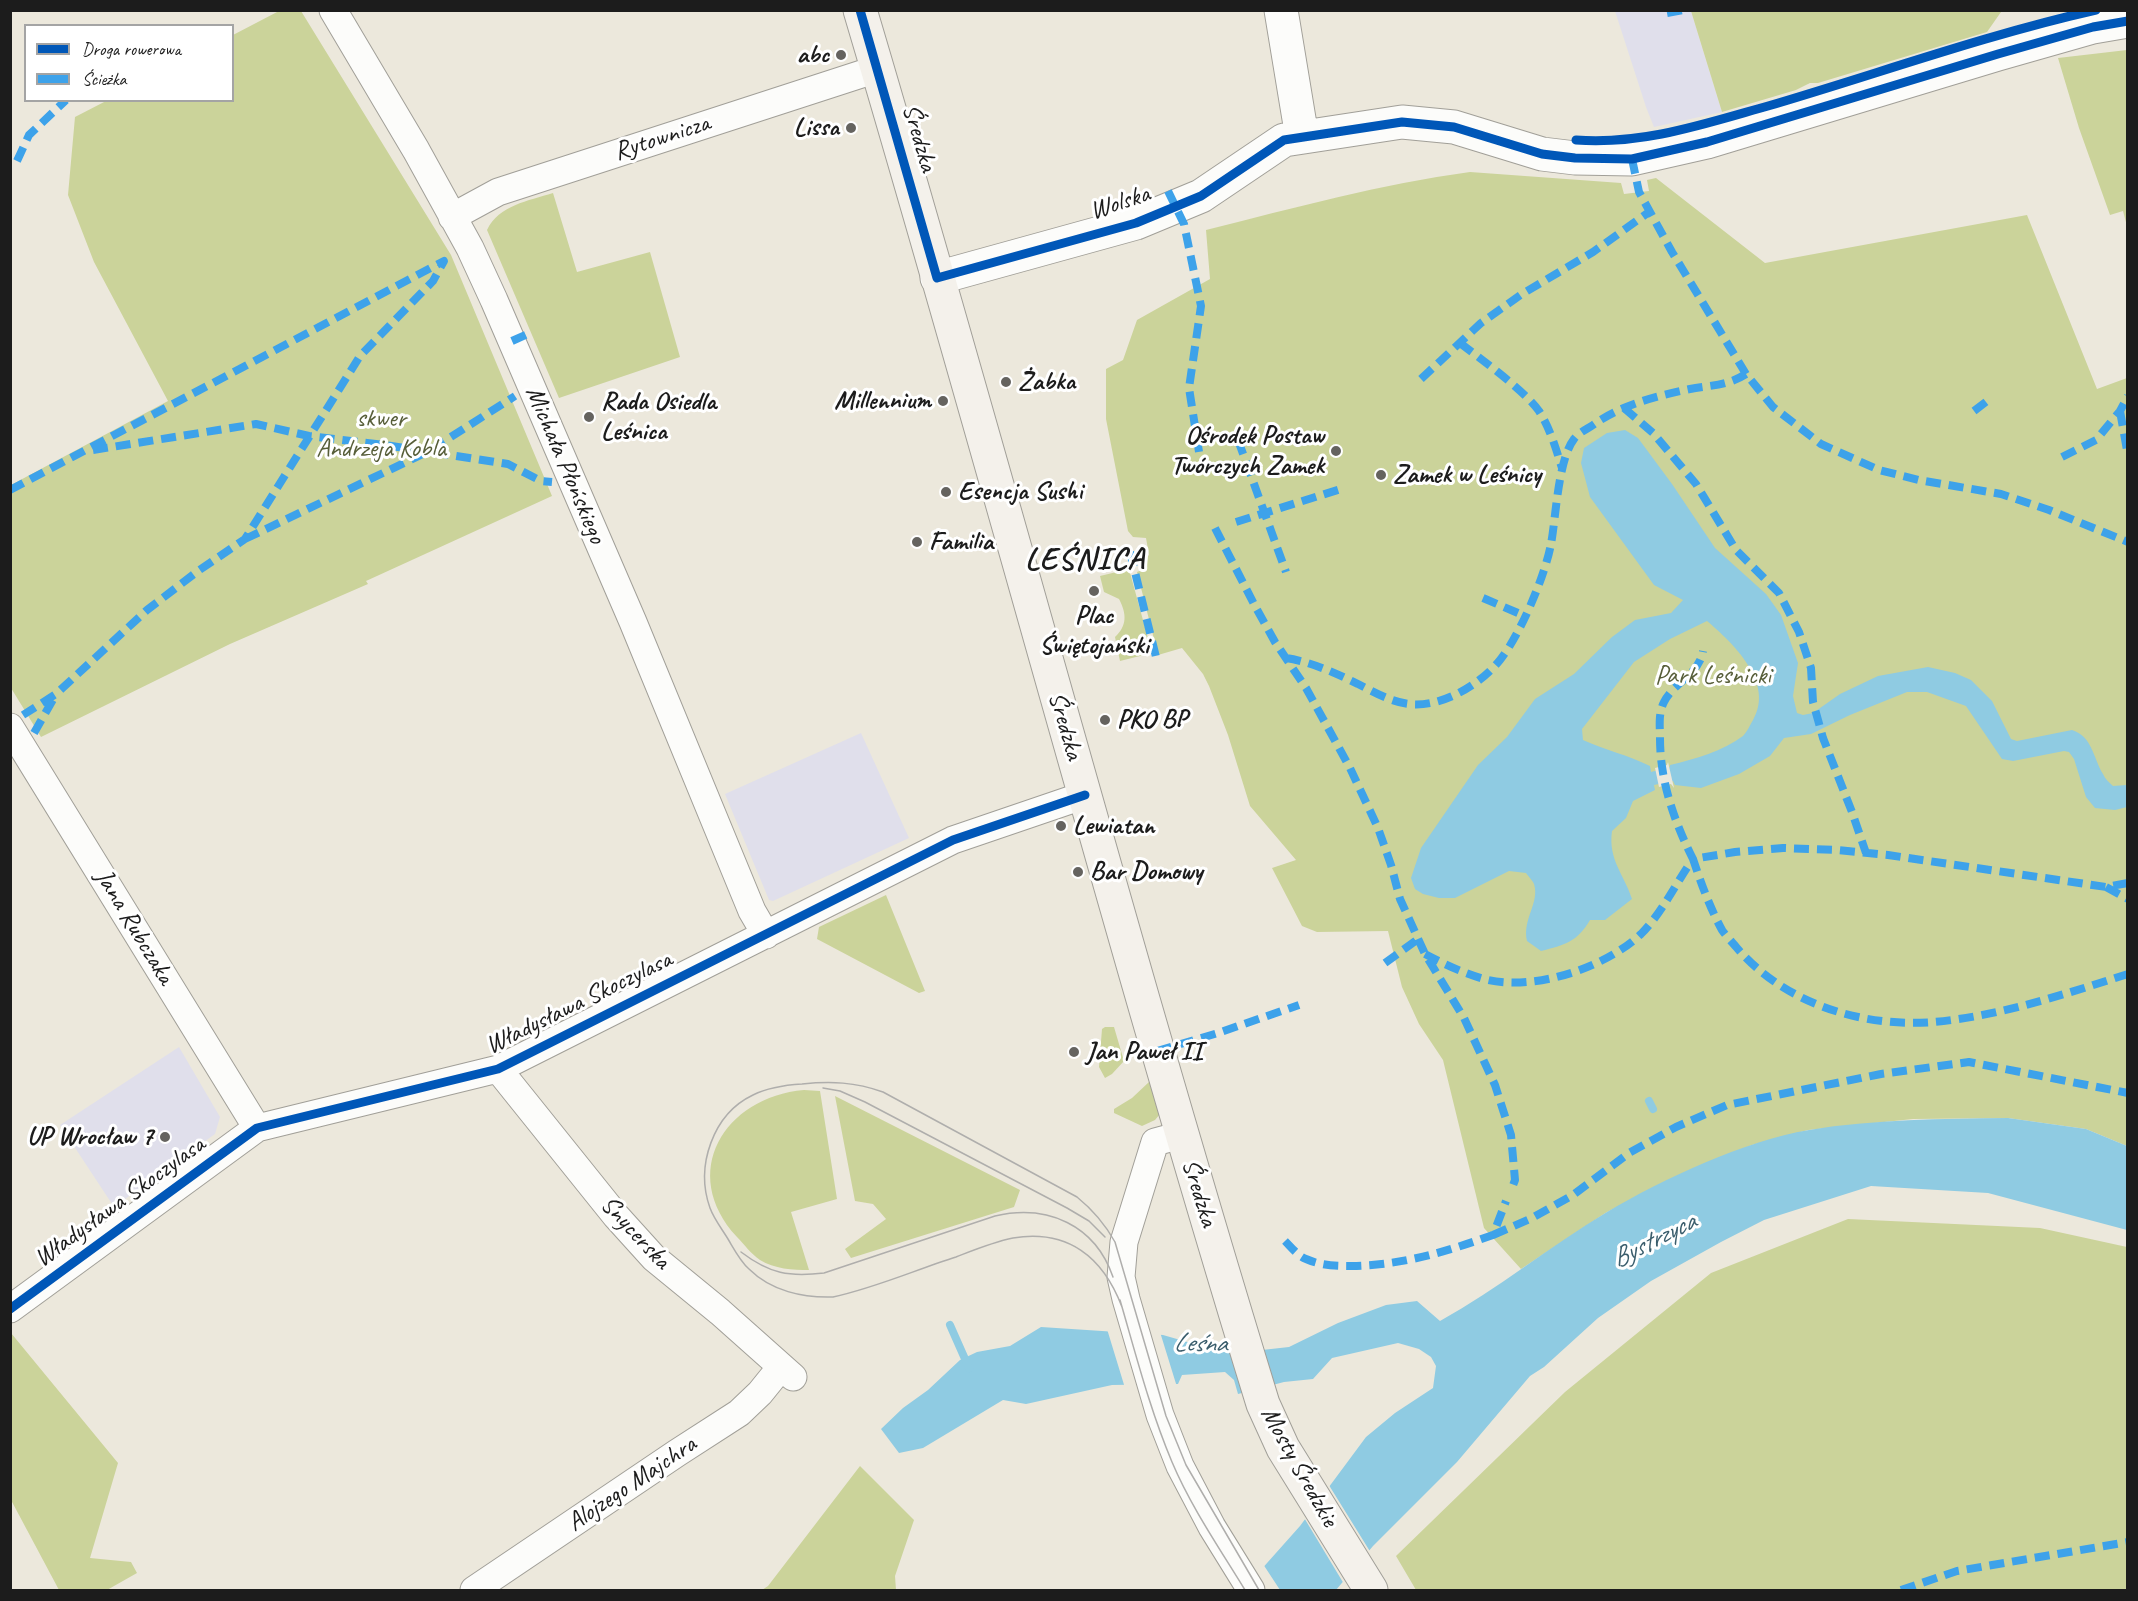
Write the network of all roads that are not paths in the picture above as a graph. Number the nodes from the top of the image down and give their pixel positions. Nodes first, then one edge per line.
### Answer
1 (333, 10) edge
2 (860, 10) edge
3 (1281, 10) edge
4 (2127, 21) edge
5 (877, 69) junction
6 (1302, 136) junction
7 (452, 217) junction
8 (937, 278) junction
9 (10, 727) edge
10 (18, 756) edge
11 (1085, 795) junction
12 (766, 935) junction
13 (498, 1069) junction
14 (257, 1128) junction
15 (1168, 1138) junction
16 (1232, 1302) joint
17 (10, 1308) edge
18 (787, 1372) joint
19 (474, 1590) edge
20 (1251, 1590) edge
21 (1371, 1590) edge

1 - 7 street, Michała Płońskiego
2 - 5 main road, Średzka
3 - 6 street
4 - 6 street, Wolska
5 - 7 street, Rytownicza
5 - 8 main road, Średzka
6 - 8 street, Wolska
7 - 12 street, Michała Płońskiego
8 - 11 main road, Średzka
9 - 10 street, Jana Rubczaka
10 - 14 street, Jana Rubczaka
11 - 12 street, Władysława Skoczylasa
11 - 15 main road, Średzka
12 - 13 street, Władysława Skoczylasa
13 - 14 street, Władysława Skoczylasa
13 - 18 street, Snycerska
14 - 17 street, Władysława Skoczylasa
15 - 16 main road, Średzka
15 - 20 street
16 - 21 main road, Mosty Średzkie
18 - 19 street, Alojzego Majchra

